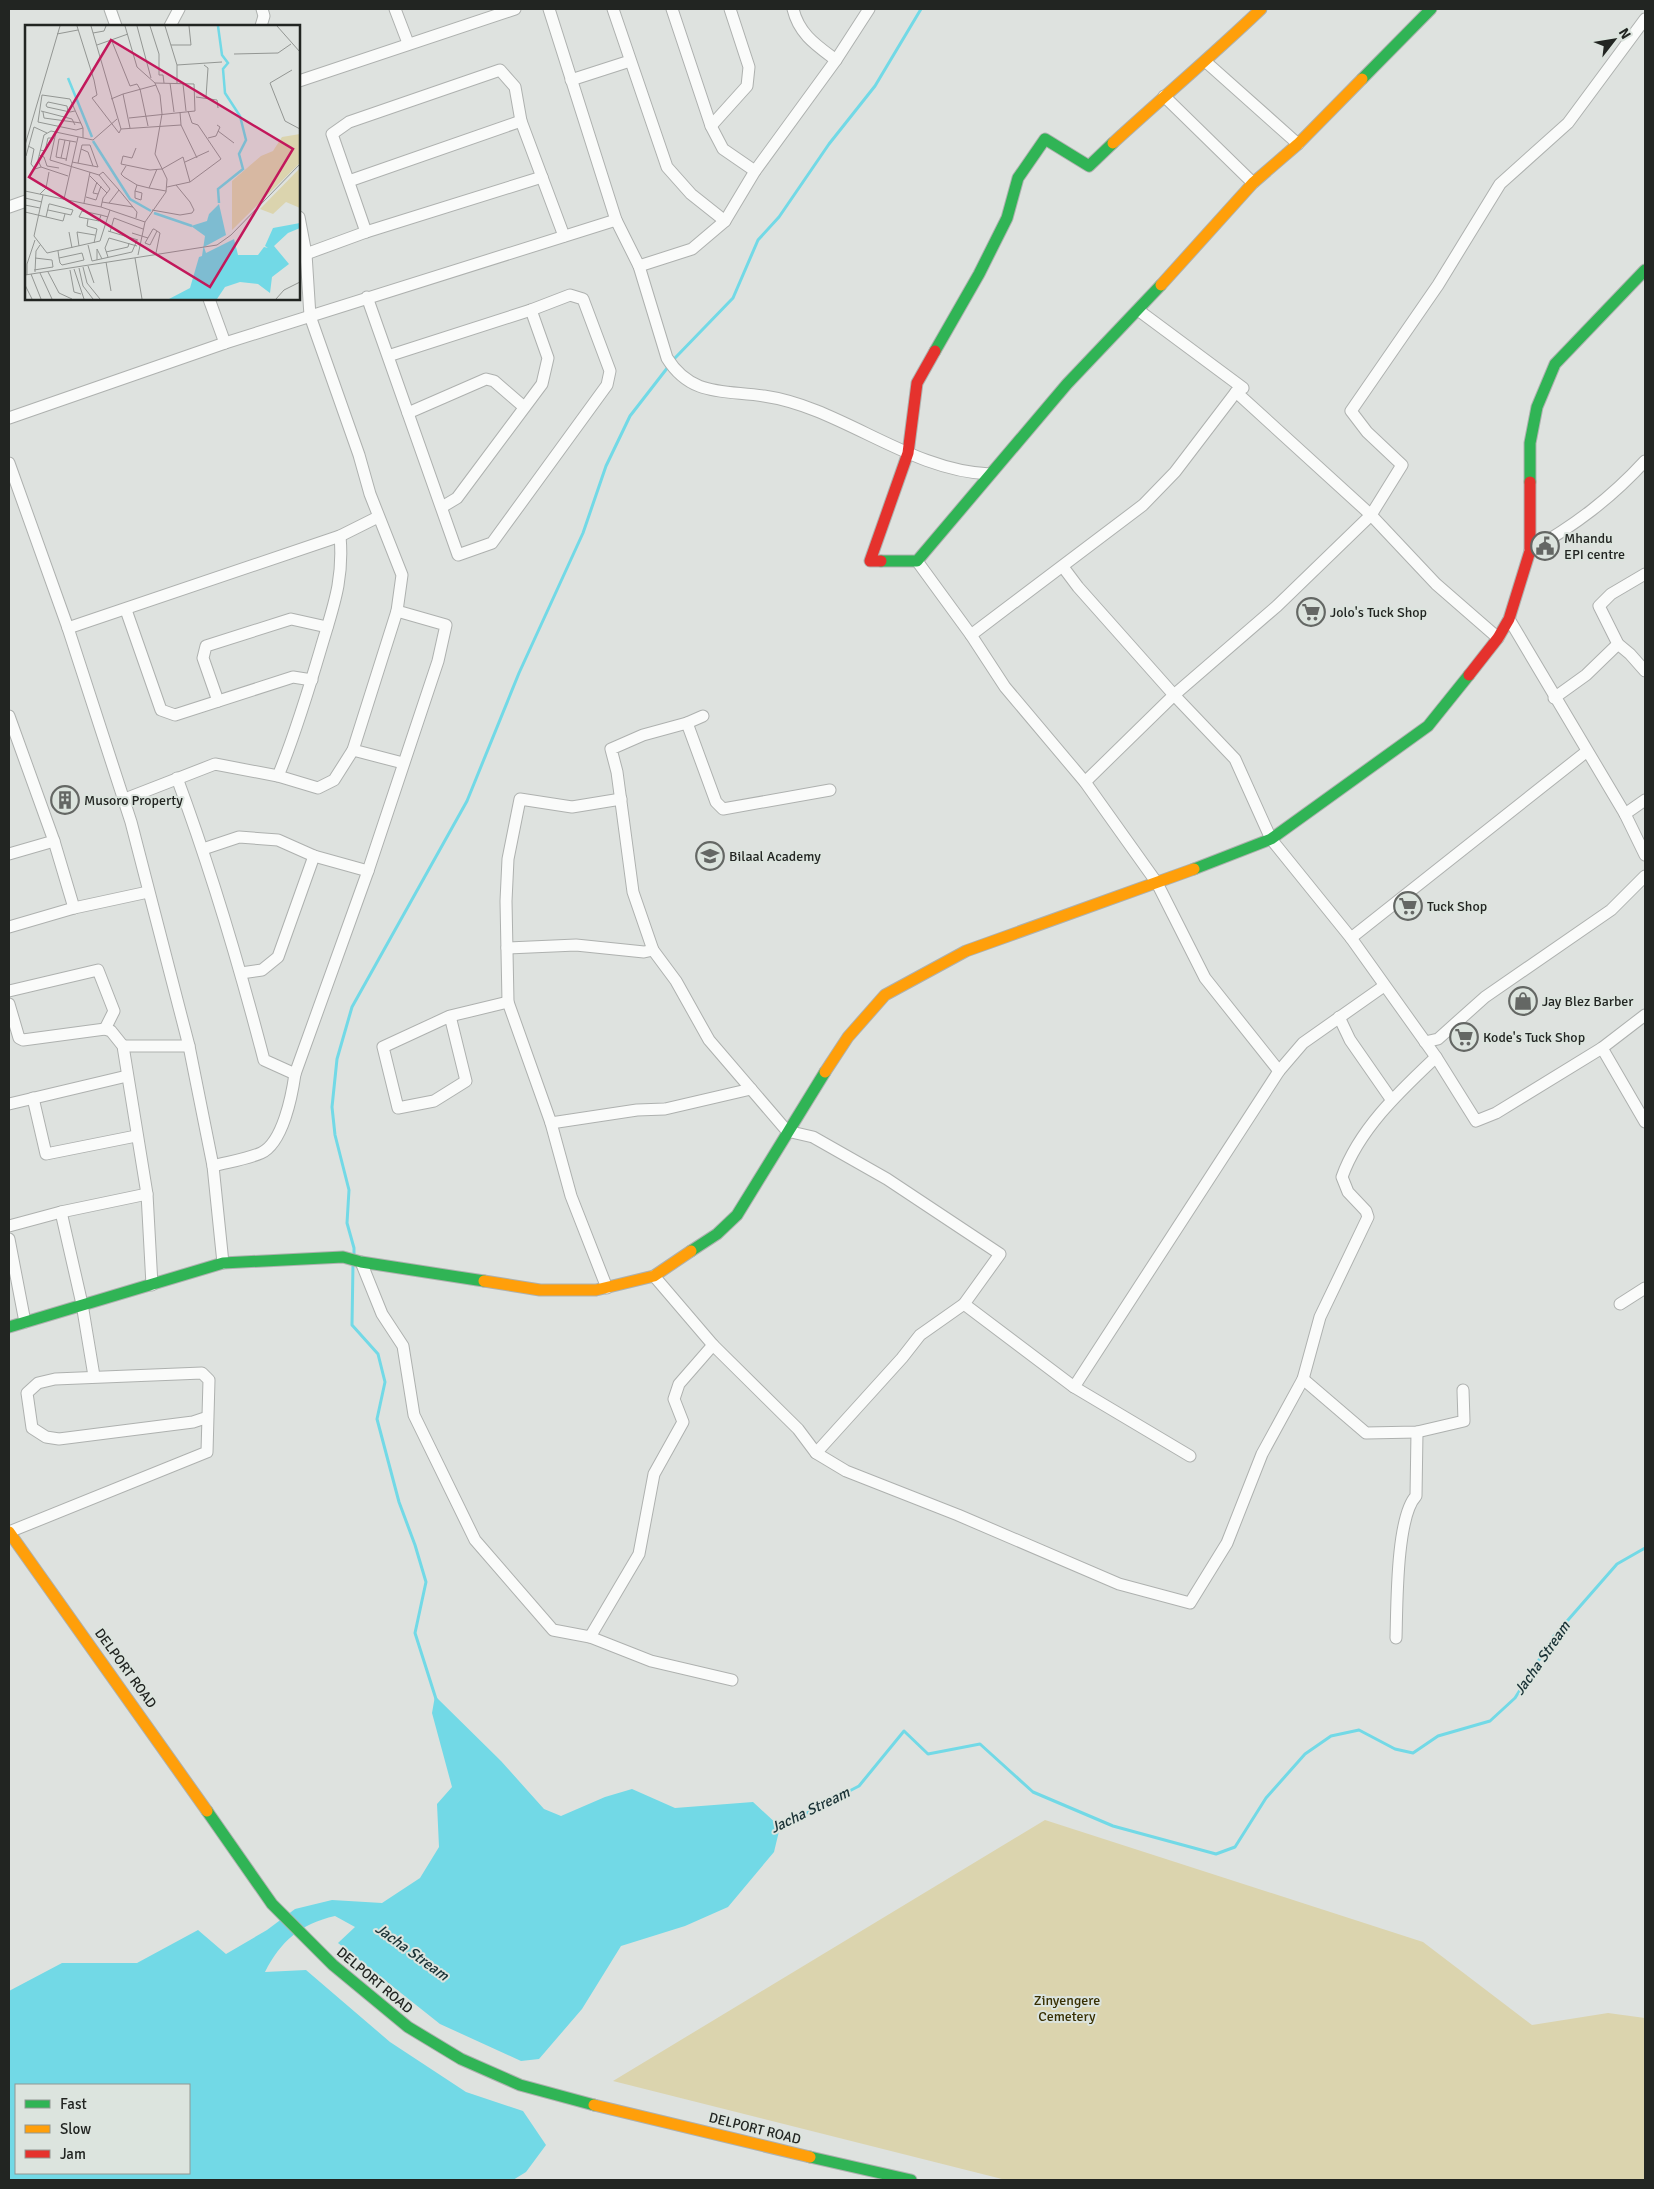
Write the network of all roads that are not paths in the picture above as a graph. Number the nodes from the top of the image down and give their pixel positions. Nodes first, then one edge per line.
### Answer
1 (110, 9) edge
2 (180, 9) edge
3 (262, 9) edge
4 (395, 9) edge
5 (515, 9) edge
6 (549, 9) edge
7 (613, 9) edge
8 (672, 9) edge
9 (730, 9) edge
10 (793, 9) edge
11 (869, 9) edge
12 (1261, 9) edge
13 (1431, 9) edge
14 (487, 13) edge
15 (1645, 19) edge
16 (116, 25) edge
17 (171, 25) edge
18 (261, 25) edge
19 (408, 43) junction
20 (836, 60) junction
21 (630, 61) junction
22 (1206, 62) junction
23 (571, 80) junction
24 (300, 81) edge
25 (1164, 96) junction
26 (521, 121) junction
27 (712, 126) junction
28 (1298, 144) junction
29 (755, 171) junction
30 (542, 177) junction
31 (349, 181) junction
32 (1253, 183) junction
33 (25, 201) edge
34 (9, 207) edge
35 (616, 220) junction
36 (725, 221) junction
37 (300, 222) edge
38 (366, 232) junction
39 (564, 236) junction
40 (306, 254) junction
41 (638, 266) junction
42 (1645, 270) edge
43 (367, 297) junction
44 (209, 300) edge
45 (531, 310) junction
46 (1138, 310) junction
47 (310, 316) junction
48 (225, 343) junction
49 (388, 356) junction
50 (1236, 392) junction
51 (524, 407) junction
52 (408, 413) junction
53 (9, 418) edge
54 (908, 453) junction
55 (1645, 461) edge
56 (9, 463) edge
57 (990, 474) junction
58 (442, 507) junction
59 (1370, 515) junction
60 (378, 517) junction
61 (340, 536) junction
62 (1530, 551) junction
63 (917, 561) junction
64 (1063, 567) junction
65 (1645, 574) edge
66 (126, 610) junction
67 (396, 611) junction
68 (1510, 619) junction
69 (327, 627) junction
70 (68, 628) junction
71 (972, 635) junction
72 (1498, 638) junction
73 (1618, 644) junction
74 (1645, 671) edge
75 (312, 680) junction
76 (1174, 696) junction
77 (1554, 698) junction
78 (218, 701) junction
79 (9, 716) edge
80 (703, 716) dead end
81 (687, 723) junction
82 (352, 750) junction
83 (1586, 752) junction
84 (403, 763) junction
85 (278, 776) junction
86 (177, 778) junction
87 (1085, 782) junction
88 (830, 790) dead end
89 (125, 799) junction
90 (621, 799) junction
91 (1645, 800) edge
92 (1624, 814) junction
93 (1271, 839) junction
94 (54, 841) junction
95 (203, 849) junction
96 (9, 854) edge
97 (1645, 855) edge
98 (314, 856) junction
99 (368, 871) junction
100 (1645, 876) edge
101 (1157, 883) junction
102 (148, 892) junction
103 (74, 908) junction
104 (9, 927) edge
105 (1351, 938) junction
106 (507, 948) junction
107 (653, 950) junction
108 (241, 973) junction
109 (1384, 986) junction
110 (9, 991) edge
111 (508, 1002) junction
112 (9, 1004) edge
113 (1645, 1015) edge
114 (450, 1016) junction
115 (1339, 1017) junction
116 (105, 1029) junction
117 (1425, 1042) junction
118 (123, 1046) junction
119 (189, 1046) junction
120 (1602, 1048) junction
121 (1436, 1057) junction
122 (1279, 1071) junction
123 (295, 1074) junction
124 (128, 1076) junction
125 (751, 1089) junction
126 (33, 1098) junction
127 (1391, 1099) junction
128 (9, 1104) edge
129 (1645, 1122) edge
130 (551, 1123) junction
131 (787, 1130) junction
132 (136, 1136) junction
133 (213, 1166) junction
134 (147, 1194) junction
135 (61, 1212) junction
136 (9, 1226) edge
137 (9, 1239) edge
138 (361, 1262) junction
139 (223, 1264) junction
140 (654, 1276) junction
141 (152, 1285) junction
142 (607, 1288) junction
143 (1645, 1288) edge
144 (14, 1290) edge
145 (82, 1304) junction
146 (964, 1304) junction
147 (1620, 1304) dead end
148 (26, 1322) junction
149 (9, 1327) edge
150 (713, 1345) junction
151 (94, 1376) junction
152 (1303, 1379) junction
153 (1074, 1387) junction
154 (1462, 1390) dead end
155 (208, 1417) junction
156 (1417, 1432) junction
157 (816, 1453) junction
158 (1190, 1456) dead end
159 (9, 1532) edge
160 (590, 1637) junction
161 (1396, 1638) dead end
162 (732, 1680) dead end
163 (911, 2180) edge

1 - 16 street
2 - 17 street
3 - 18 street
4 - 19 street
5 - 14 street
6 - 23 street
7 - 21 street
8 - 27 street
9 - 27 street
10 - 20 street
11 - 20 street
12 - 22 street
13 - 28 street
14 - 19 street
15 - 59 street
19 - 24 street
20 - 29 street
21 - 23 street
21 - 36 street
22 - 25 street
22 - 28 street
23 - 35 street
25 - 32 street
25 - 54 street
26 - 30 street
26 - 31 street
26 - 31 street
27 - 29 street
28 - 32 street
29 - 36 street
30 - 38 street
30 - 39 street
31 - 38 street
32 - 46 street
33 - 34 street
35 - 39 street
35 - 41 street
36 - 41 street
37 - 40 street
38 - 40 street
39 - 43 street
40 - 47 street
41 - 54 street
42 - 62 street
43 - 47 street
43 - 49 street
44 - 48 street
45 - 49 street
45 - 51 street
45 - 58 street
46 - 50 street
46 - 57 street
47 - 48 street
47 - 60 street
48 - 53 street
49 - 52 street
50 - 59 street
50 - 64 street
51 - 52 street
51 - 58 street
52 - 58 street
54 - 57 street
54 - 63 street
55 - 62 street
56 - 70 street
57 - 63 street
59 - 72 street
59 - 76 street
60 - 61 street
60 - 67 street
61 - 66 street
61 - 69 street
62 - 68 street
63 - 71 street
64 - 71 street
64 - 76 street
65 - 73 street
66 - 70 street
66 - 78 street
67 - 82 street
67 - 84 street
68 - 72 street
68 - 77 street
69 - 75 street
69 - 78 street
70 - 89 street
71 - 87 street
72 - 93 street
73 - 74 street
73 - 77 street
75 - 78 street
75 - 85 street
76 - 87 street
76 - 93 street
77 - 83 street
79 - 94 street
80 - 81 street
81 - 88 street
81 - 90 street
82 - 84 street
82 - 85 street
83 - 92 street
83 - 105 street
84 - 99 street
85 - 86 street
86 - 89 street
86 - 95 street
87 - 101 street
89 - 102 street
90 - 106 street
90 - 107 street
91 - 92 street
92 - 97 street
93 - 101 street
93 - 105 street
94 - 96 street
94 - 103 street
95 - 98 street
95 - 108 street
98 - 99 street
98 - 108 street
99 - 123 street
100 - 117 street
101 - 122 street
101 - 131 street
102 - 103 street
102 - 119 street
103 - 104 street
105 - 109 street
106 - 107 street
106 - 111 street
107 - 125 street
108 - 123 street
109 - 115 street
109 - 117 street
110 - 116 street
111 - 114 street
111 - 130 street
112 - 116 street
113 - 120 street
114 - 114 street
115 - 122 street
115 - 127 street
116 - 118 street
117 - 121 street
118 - 119 street
118 - 124 street
119 - 133 street
120 - 121 street
120 - 129 street
121 - 127 street
122 - 153 street
123 - 133 street
124 - 126 street
124 - 132 street
125 - 130 street
125 - 131 street
126 - 128 street
126 - 132 street
127 - 152 street
130 - 142 street
131 - 140 street
131 - 146 street
132 - 134 street
133 - 139 street
134 - 135 street
134 - 141 street
135 - 136 street
135 - 145 street
137 - 144 street
138 - 139 street
138 - 142 street
138 - 160 street
139 - 141 street
140 - 142 street
140 - 150 street
141 - 145 street
143 - 147 street
144 - 148 street
145 - 148 street
145 - 151 street
146 - 153 street
146 - 157 street
148 - 149 street
150 - 157 street
150 - 160 street
151 - 155 street
151 - 155 street
152 - 156 street
152 - 157 street
153 - 158 street
154 - 156 street
155 - 159 street
156 - 161 street
159 - 163 street, DELPORT ROAD
160 - 162 street

